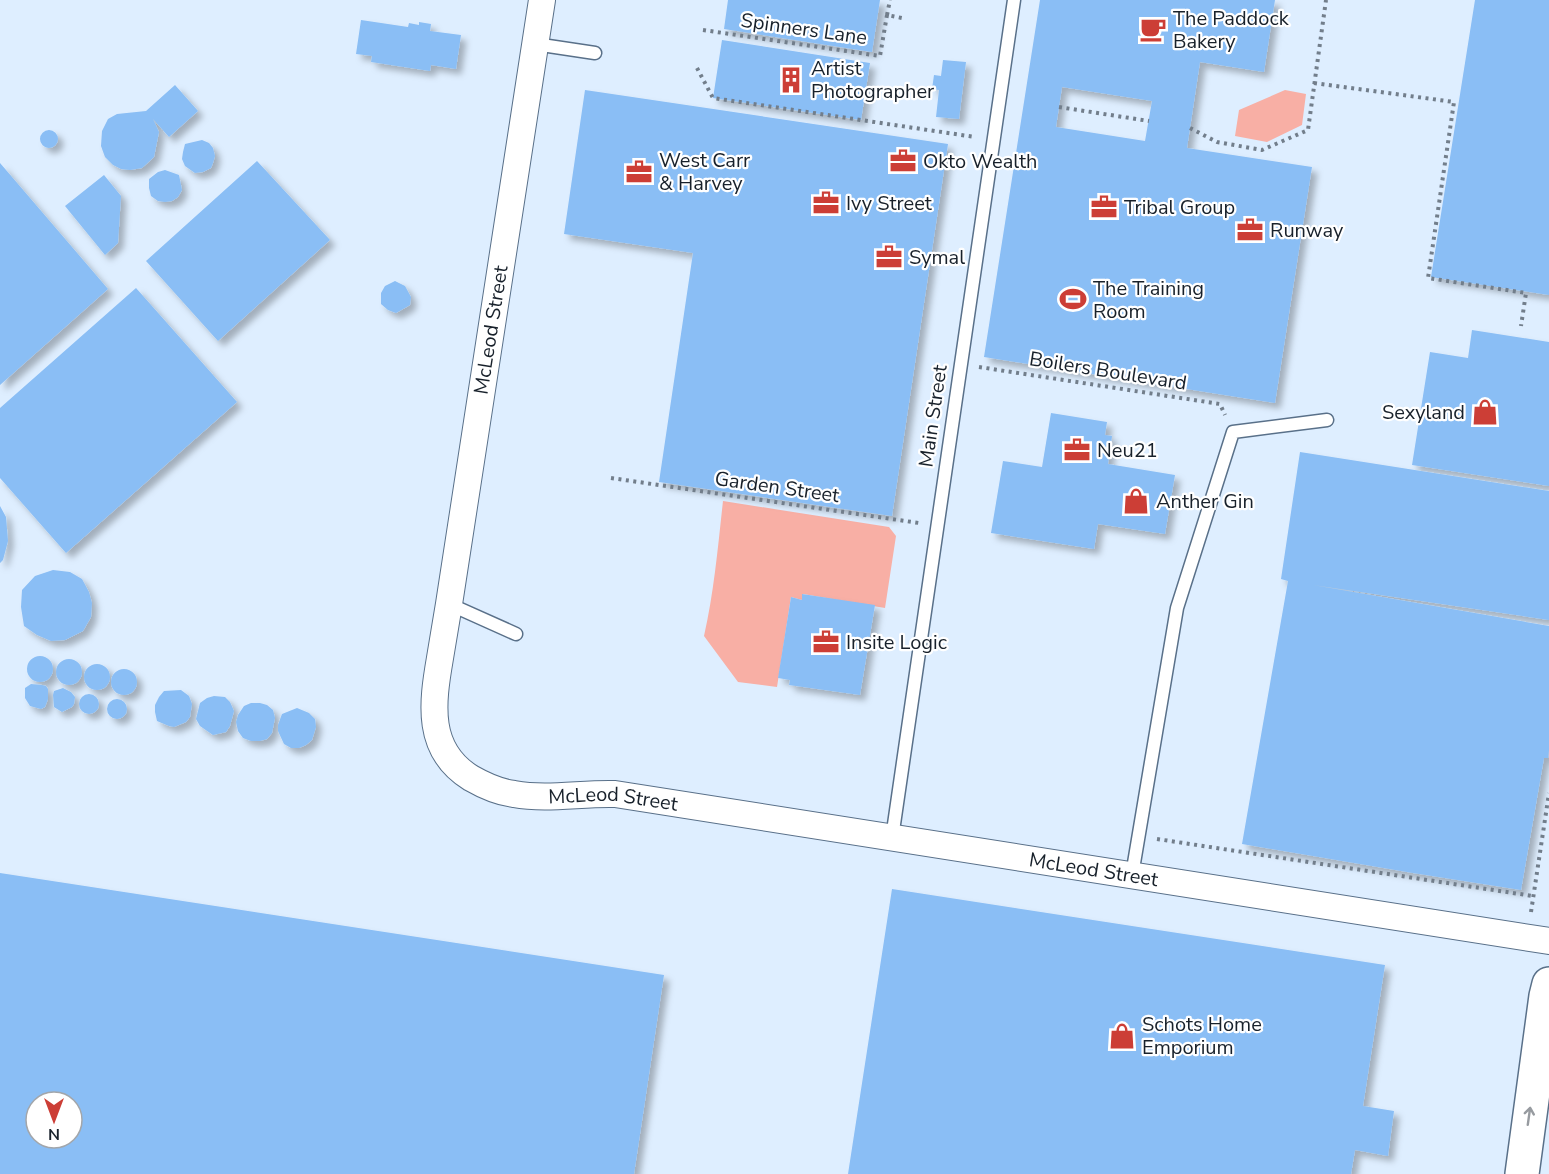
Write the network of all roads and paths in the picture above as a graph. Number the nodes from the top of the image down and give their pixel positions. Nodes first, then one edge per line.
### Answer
1 (542, 0) edge
2 (890, 0) edge
3 (1014, 0) edge
4 (1326, 0) edge
5 (887, 15) junction
6 (902, 18) dead end
7 (703, 30) dead end
8 (535, 44) junction
9 (596, 53) dead end
10 (697, 68) dead end
11 (1314, 83) junction
12 (1059, 107) dead end
13 (1149, 121) dead end
14 (1190, 128) dead end
15 (993, 139) junction
16 (1521, 326) dead end
17 (961, 364) junction
18 (1327, 420) dead end
19 (1233, 432) junction
20 (611, 477) dead end
21 (937, 526) junction
22 (449, 604) junction
23 (516, 633) dead end
24 (1549, 793) edge
25 (1139, 836) junction
26 (892, 838) junction
27 (1132, 875) junction
28 (1533, 896) junction
29 (1538, 940) edge
30 (1549, 984) edge
31 (1532, 1159) edge

1 - 8 street, McLeod Street
2 - 5 path
3 - 15 lane, Main Street
4 - 11 path
5 - 6 path, Spinners Lane
5 - 7 path, Spinners Lane
8 - 9 lane
8 - 22 street, McLeod Street
10 - 15 path
11 - 14 path
11 - 16 path
12 - 13 path
15 - 17 lane, Main Street
17 - 19 path, Boilers Boulevard
17 - 21 lane, Main Street
18 - 19 lane
19 - 25 lane
20 - 21 path, Garden Street
21 - 26 lane, Main Street
22 - 23 lane
22 - 26 street, McLeod Street
24 - 28 path
25 - 27 lane
25 - 28 path
26 - 27 street, McLeod Street
27 - 29 street, McLeod Street
28 - 29 path
31 -> 30 main road

